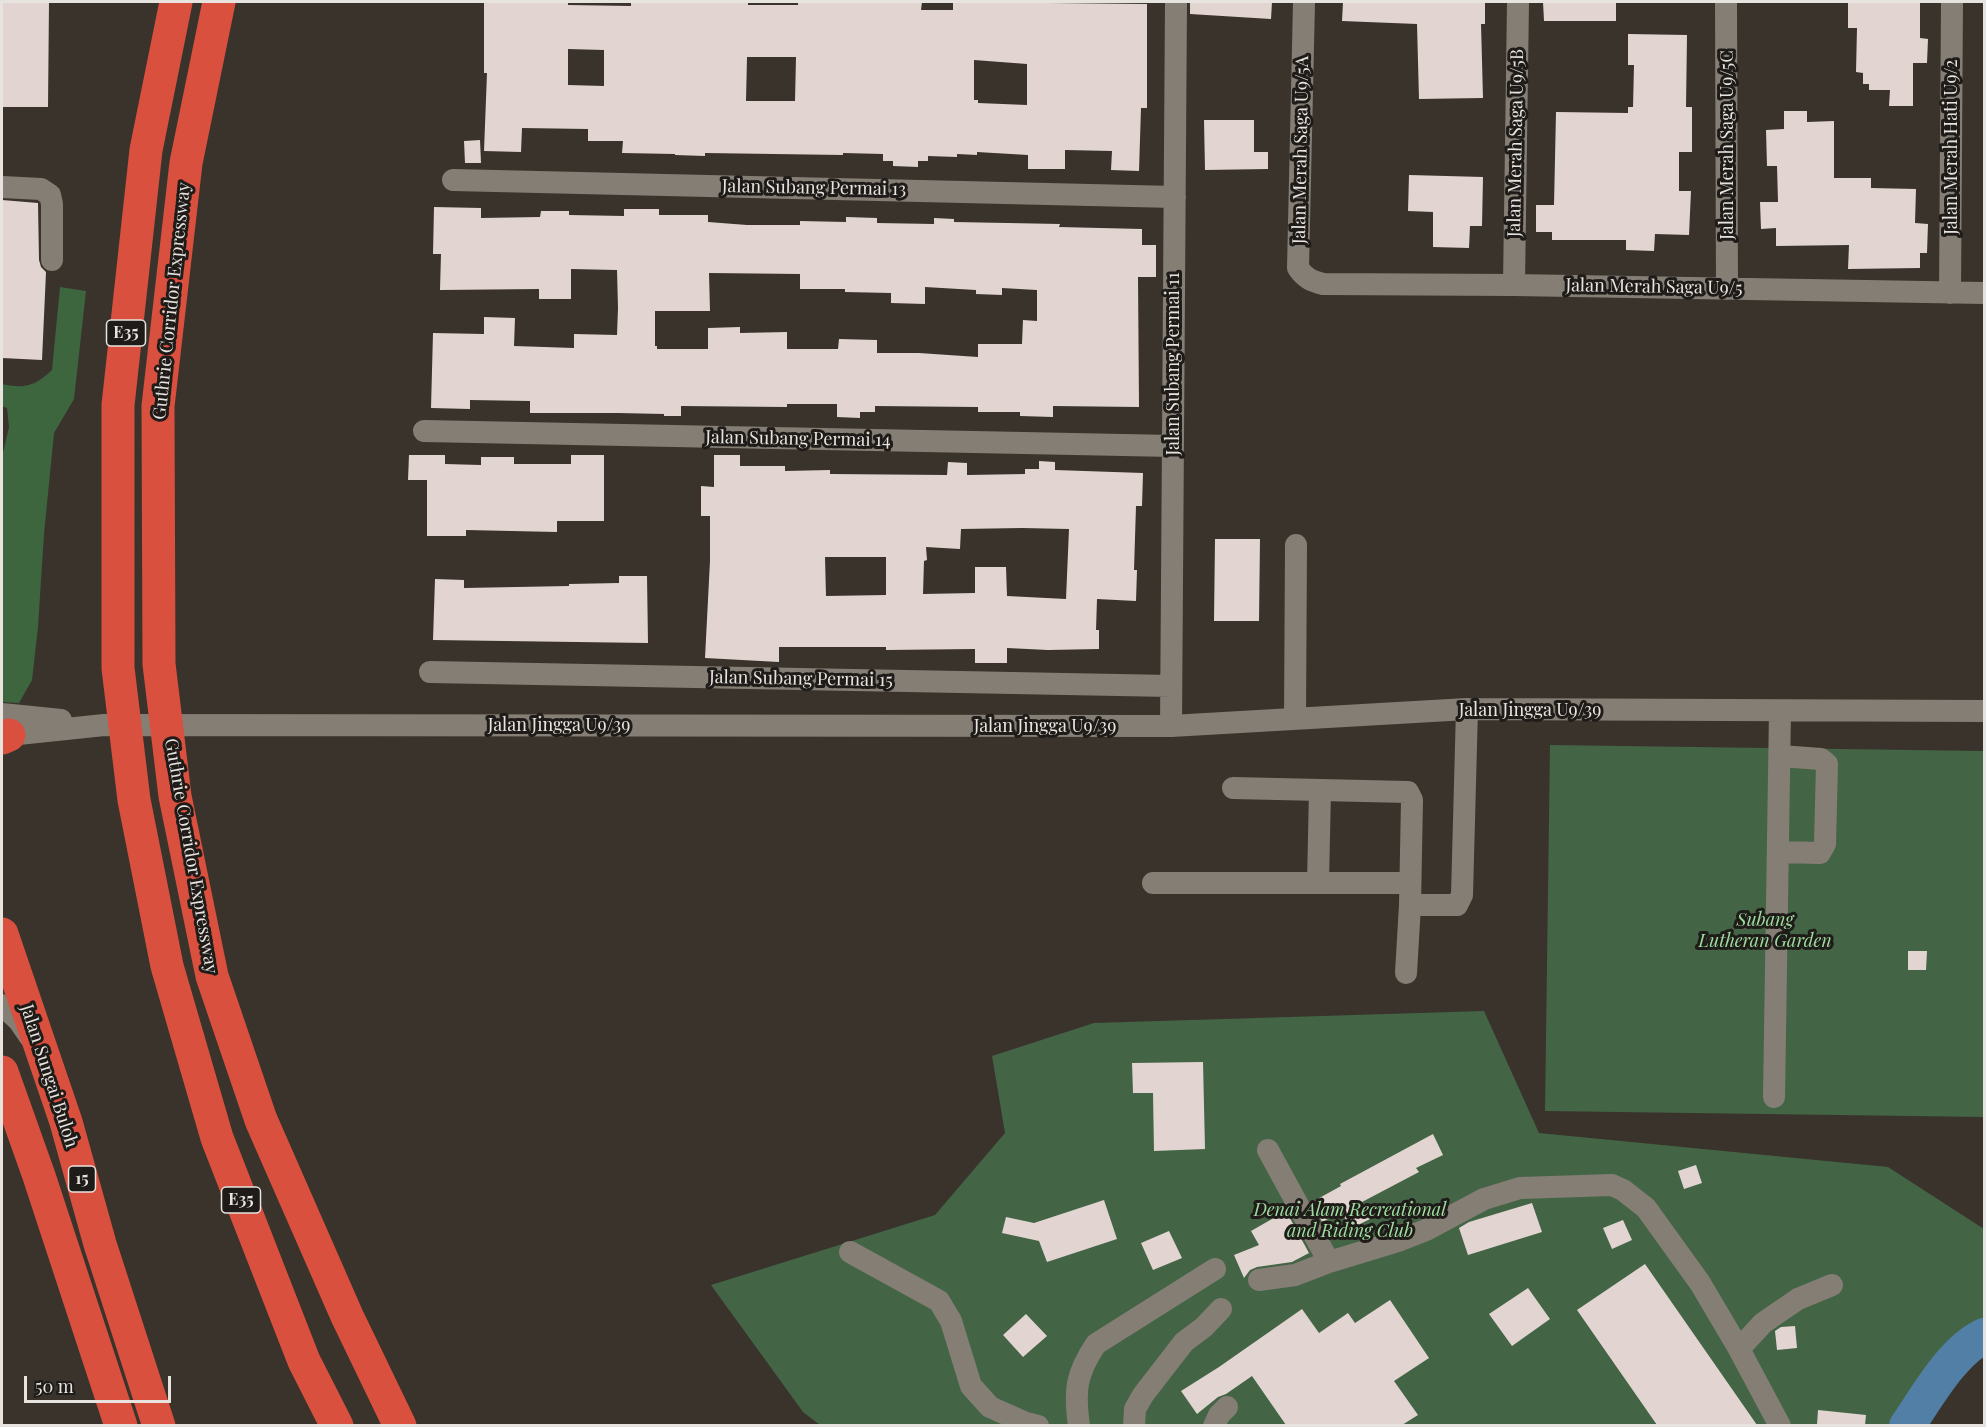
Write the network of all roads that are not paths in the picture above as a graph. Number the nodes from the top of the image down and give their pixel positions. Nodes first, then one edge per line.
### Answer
1 (176, 2) edge
2 (219, 2) edge
3 (1176, 2) edge
4 (1304, 2) edge
5 (1518, 2) edge
6 (1726, 2) edge
7 (1952, 2) edge
8 (453, 180) dead end
9 (2, 187) edge
10 (1175, 197) junction
11 (52, 260) dead end
12 (1323, 284) joint
13 (1514, 285) junction
14 (1727, 289) junction
15 (1950, 293) junction
16 (1984, 293) edge
17 (424, 431) dead end
18 (1173, 446) junction
19 (1296, 545) dead end
20 (430, 672) dead end
21 (1171, 686) junction
22 (1467, 709) junction
23 (1780, 711) junction
24 (1984, 711) edge
25 (1295, 718) junction
26 (1171, 726) junction
27 (3, 730) edge
28 (1780, 756) junction
29 (1233, 788) dead end
30 (1320, 790) junction
31 (1778, 852) junction
32 (1153, 883) dead end
33 (1318, 883) junction
34 (1410, 894) junction
35 (2, 934) edge
36 (1406, 973) dead end
37 (2, 1005) edge
38 (44, 1058) junction
39 (2, 1072) edge
40 (1774, 1097) dead end
41 (2, 1115) edge
42 (1268, 1150) dead end
43 (57, 1231) junction
44 (850, 1252) dead end
45 (1329, 1262) junction
46 (1215, 1269) dead end
47 (1259, 1280) dead end
48 (1832, 1285) dead end
49 (1221, 1309) dead end
50 (1739, 1349) junction
51 (121, 1425) edge
52 (159, 1425) edge
53 (337, 1425) edge
54 (400, 1425) edge
55 (1038, 1425) edge
56 (1079, 1425) edge
57 (1134, 1425) edge
58 (1780, 1425) edge

1 - 53 highway, E35
2 - 54 highway, Guthrie Corridor Expressway / E35
3 - 10 street, Jalan Subang Permai 11
4 - 12 street, Jalan Merah Saga U9/5A
5 - 13 street, Jalan Merah Saga U9/5B
6 - 14 street, Jalan Merah Saga U9/5C
7 - 15 street, Jalan Merah Hati U9/2
8 - 10 street, Jalan Subang Permai 13
9 - 11 street
10 - 18 street, Jalan Subang Permai 11
12 - 13 street, Jalan Merah Saga U9/5
13 - 14 street, Jalan Merah Saga U9/5
14 - 15 street, Jalan Merah Saga U9/5
15 - 16 street, Jalan Merah Saga U9/5
17 - 18 street, Jalan Subang Permai 14
18 - 21 street, Jalan Subang Permai 11
19 - 25 street
20 - 21 street, Jalan Subang Permai 15
21 - 26 street, Jalan Subang Permai 11
22 - 23 street, Jalan Jingga U9/39
22 - 25 street, Jalan Jingga U9/39
22 - 34 street
23 - 24 street, Jalan Jingga U9/39
23 - 28 street
25 - 26 street, Jalan Jingga U9/39
26 - 27 street, Jalan Jingga U9/39
28 - 31 street
28 - 31 street
29 - 30 street
30 - 33 street
30 - 34 street
31 - 40 street
32 - 33 street
33 - 34 street
34 - 36 street
35 - 38 highway, Jalan Sungai Buloh / 15
37 - 38 street
38 - 52 highway, Jalan Sungai Buloh / 15
39 - 43 highway, 15
41 - 43 street
42 - 45 street
43 - 51 highway, 15
44 - 55 street
45 - 47 street
45 - 50 street
46 - 56 street
48 - 50 street
49 - 57 street
50 - 58 street

